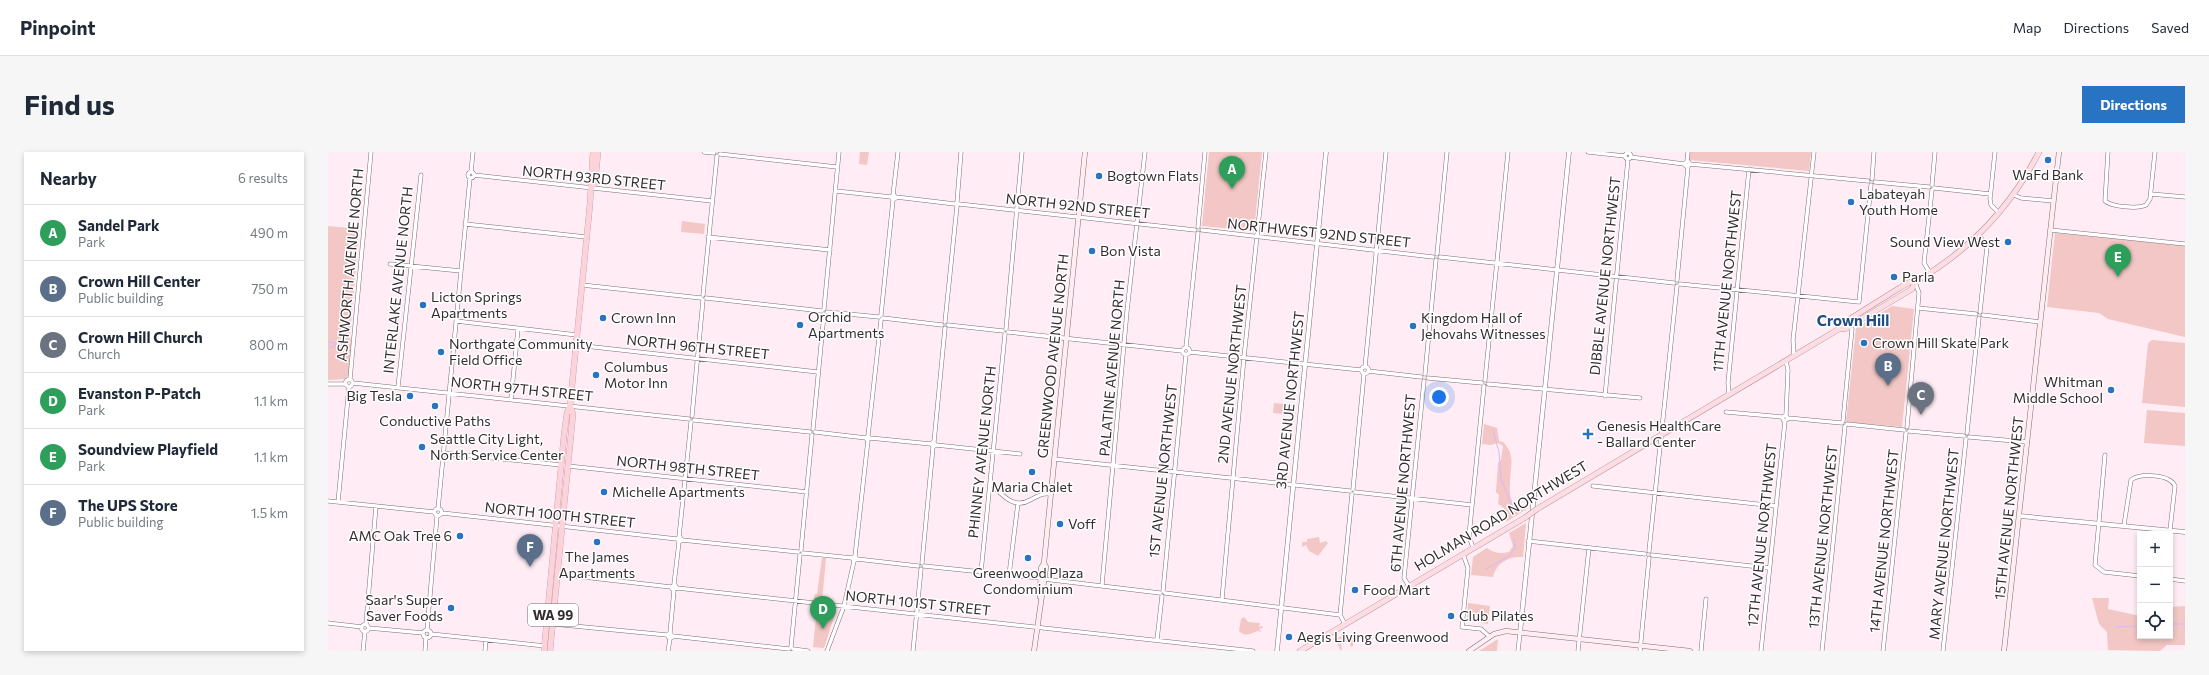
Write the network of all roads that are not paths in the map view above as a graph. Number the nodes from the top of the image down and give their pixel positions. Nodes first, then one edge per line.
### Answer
1 (372, 152) edge
2 (473, 152) edge
3 (593, 152) edge
4 (598, 152) edge
5 (704, 152) edge
6 (839, 152) edge
7 (898, 152) edge
8 (961, 152) edge
9 (1022, 152) edge
10 (1085, 152) edge
11 (1144, 152) edge
12 (1205, 152) edge
13 (1266, 152) edge
14 (1326, 152) edge
15 (1386, 152) edge
16 (1447, 152) edge
17 (1508, 152) edge
18 (1568, 152) edge
19 (1588, 152) edge
20 (1688, 152) edge
21 (1814, 152) edge
22 (1874, 152) edge
23 (1935, 152) edge
24 (1995, 152) edge
25 (2039, 152) edge
26 (2059, 152) edge
27 (2108, 152) edge
28 (2155, 152) edge
29 (717, 154) edge
30 (1628, 155) edge
31 (1687, 164) junction
32 (837, 167) junction
33 (1749, 170) junction
34 (421, 175) dead end
35 (472, 175) junction
36 (1811, 175) junction
37 (1872, 182) junction
38 (591, 188) junction
39 (1932, 188) junction
40 (836, 191) junction
41 (1990, 194) junction
42 (2151, 194) junction
43 (2014, 195) junction
44 (893, 197) junction
45 (2185, 198) edge
46 (712, 201) junction
47 (2053, 201) junction
48 (957, 204) junction
49 (1016, 210) junction
50 (1999, 213) junction
51 (1078, 218) junction
52 (465, 224) junction
53 (1137, 224) junction
54 (1198, 227) junction
55 (1202, 230) junction
56 (2050, 230) junction
57 (1196, 232) junction
58 (1979, 235) junction
59 (708, 237) junction
60 (1256, 237) junction
61 (586, 238) junction
62 (1317, 244) junction
63 (2185, 244) edge
64 (830, 250) junction
65 (1377, 250) junction
66 (1437, 257) junction
67 (390, 264) dead end
68 (1496, 264) junction
69 (411, 266) junction
70 (1557, 270) junction
71 (461, 271) junction
72 (1930, 274) junction
73 (1617, 277) junction
74 (1915, 282) junction
75 (1677, 283) junction
76 (582, 285) junction
77 (1737, 290) junction
78 (1797, 296) junction
79 (703, 298) junction
80 (1859, 302) junction
81 (1918, 308) junction
82 (1864, 310) junction
83 (824, 311) junction
84 (1980, 312) junction
85 (1976, 314) junction
86 (1983, 315) junction
87 (881, 317) junction
88 (1979, 318) junction
89 (456, 322) junction
90 (2040, 322) junction
91 (945, 325) junction
92 (1850, 326) junction
93 (518, 329) junction
94 (1839, 329) junction
95 (1005, 332) junction
96 (577, 335) junction
97 (1066, 338) junction
98 (1125, 344) junction
99 (576, 345) junction
100 (1186, 347) junction
101 (1182, 351) junction
102 (1190, 352) junction
103 (1186, 354) junction
104 (1794, 356) junction
105 (1244, 357) junction
106 (697, 358) junction
107 (1786, 361) junction
108 (1305, 364) junction
109 (1365, 367) junction
110 (1361, 370) junction
111 (1368, 371) junction
112 (818, 372) junction
113 (1364, 374) junction
114 (1425, 374) junction
115 (1421, 376) junction
116 (1428, 378) junction
117 (350, 379) junction
118 (1424, 381) junction
119 (353, 383) junction
120 (1485, 383) junction
121 (328, 384) edge
122 (348, 386) junction
123 (398, 387) junction
124 (1544, 390) junction
125 (448, 392) junction
126 (1730, 394) junction
127 (1605, 396) junction
128 (1640, 398) dead end
129 (511, 399) junction
130 (570, 406) junction
131 (1726, 412) dead end
132 (1785, 418) junction
133 (692, 419) junction
134 (1844, 424) junction
135 (1907, 430) junction
136 (812, 432) junction
137 (1662, 434) junction
138 (1966, 436) junction
139 (868, 438) junction
140 (2027, 442) junction
141 (933, 445) junction
142 (992, 452) junction
143 (443, 453) junction
144 (1020, 454) dead end
145 (2105, 455) dead end
146 (1054, 459) junction
147 (1114, 465) junction
148 (565, 466) junction
149 (1174, 472) junction
150 (686, 478) junction
151 (1233, 478) junction
152 (990, 483) junction
153 (1293, 484) junction
154 (1593, 486) dead end
155 (807, 492) junction
156 (1353, 492) junction
157 (1655, 493) junction
158 (1051, 494) junction
159 (1412, 498) junction
160 (328, 501) edge
161 (338, 502) junction
162 (1018, 503) junction
163 (1472, 505) junction
164 (376, 506) junction
165 (1776, 506) junction
166 (436, 510) junction
167 (442, 513) junction
168 (437, 516) junction
169 (2020, 516) junction
170 (2098, 522) junction
171 (2124, 525) junction
172 (559, 526) junction
173 (2170, 530) junction
174 (2185, 532) edge
175 (679, 539) junction
176 (1528, 541) junction
177 (1473, 548) junction
178 (1589, 548) junction
179 (1649, 551) junction
180 (800, 553) junction
181 (1464, 554) junction
182 (1645, 554) junction
183 (1652, 555) junction
184 (1649, 558) junction
185 (855, 559) junction
186 (921, 566) junction
187 (1769, 568) junction
188 (980, 572) junction
189 (557, 574) junction
190 (1009, 575) junction
191 (2137, 576) edge
192 (1042, 579) junction
193 (2173, 579) edge
194 (2185, 581) edge
195 (1102, 586) junction
196 (1409, 586) junction
197 (674, 587) junction
198 (1162, 593) junction
199 (1222, 599) junction
200 (1706, 599) dead end
201 (796, 601) junction
202 (844, 606) junction
203 (1281, 608) junction
204 (916, 614) junction
205 (1340, 615) junction
206 (328, 623) edge
207 (552, 624) junction
208 (1345, 624) junction
209 (367, 626) junction
210 (362, 627) junction
211 (1036, 627) junction
212 (427, 630) junction
213 (365, 631) junction
214 (423, 633) junction
215 (1520, 633) junction
216 (431, 634) junction
217 (670, 636) junction
218 (426, 637) junction
219 (1490, 637) junction
220 (486, 640) junction
221 (1157, 640) junction
222 (1580, 640) junction
223 (544, 648) edge
224 (1640, 648) edge
225 (791, 649) edge
226 (363, 651) edge
227 (425, 651) edge
228 (485, 651) edge
229 (550, 651) edge
230 (668, 651) edge
231 (808, 651) edge
232 (828, 651) edge
233 (913, 651) edge
234 (1034, 651) edge
235 (1253, 651) edge
236 (1277, 651) edge
237 (1300, 651) edge
238 (1469, 651) edge
239 (1518, 651) edge
240 (1578, 651) edge
241 (1690, 651) edge
242 (1701, 651) edge
243 (1761, 651) edge
244 (1822, 651) edge
245 (1883, 651) edge
246 (1943, 651) edge
247 (2004, 651) edge

1 - 117 street, ASHWORTH AVENUE NORTH
2 - 35 street
3 - 38 highway, WA 99
4 - 38 highway, WA 99
5 - 29 street
6 - 32 street
7 - 44 street
8 - 48 street
9 - 49 street, PHINNEY AVENUE NORTH
10 - 51 main road, GREENWOOD AVENUE NORTH
11 - 53 street, PALATINE AVENUE NORTH
12 - 54 street
13 - 60 street, 2ND AVENUE NORTHWEST
14 - 62 street, 3RD AVENUE NORTHWEST
15 - 65 street
16 - 66 street
17 - 68 street
18 - 70 street
19 - 30 street
20 - 31 street
21 - 36 street
22 - 37 street
23 - 39 street
24 - 41 street
25 - 43 main road, HOLMAN ROAD NORTHWEST
26 - 47 main road, 15TH AVENUE NORTHWEST
27 - 42 street
28 - 42 street
29 - 32 street
29 - 46 street
30 - 31 street
30 - 73 street, DIBBLE AVENUE NORTHWEST
31 - 33 street
31 - 75 street
32 - 40 street
33 - 36 street
33 - 77 street, 11TH AVENUE NORTHWEST
34 - 69 street, INTERLAKE AVENUE NORTH
35 - 38 street, NORTH 93RD STREET
35 - 52 street
36 - 37 street
36 - 78 street
37 - 39 street
37 - 80 street
38 - 46 street, NORTH 93RD STREET
38 - 61 highway, WA 99
39 - 41 street
39 - 72 street
40 - 44 street, NORTH 92ND STREET
40 - 64 street
41 - 50 street
42 - 45 street
43 - 47 street
43 - 50 main road, HOLMAN ROAD NORTHWEST
44 - 48 street, NORTH 92ND STREET
44 - 87 street
46 - 59 street
47 - 56 main road, 15TH AVENUE NORTHWEST
48 - 49 street, NORTH 92ND STREET
48 - 91 street
49 - 51 street, NORTH 92ND STREET
49 - 95 street, PHINNEY AVENUE NORTH
50 - 58 main road, HOLMAN ROAD NORTHWEST
51 - 53 street, NORTH 92ND STREET
51 - 97 main road, GREENWOOD AVENUE NORTH
52 - 61 street
52 - 71 street
53 - 57 street, NORTH 92ND STREET
53 - 98 street, PALATINE AVENUE NORTH
54 - 55 street
54 - 57 street
55 - 57 street
55 - 60 street, NORTHWEST 92ND STREET
56 - 63 street
56 - 90 main road, 15TH AVENUE NORTHWEST
57 - 100 street
58 - 72 main road, HOLMAN ROAD NORTHWEST
58 - 84 street
59 - 64 street
59 - 79 street
60 - 62 street, NORTHWEST 92ND STREET
60 - 105 street, 2ND AVENUE NORTHWEST
61 - 76 highway, WA 99
62 - 65 street, NORTHWEST 92ND STREET
62 - 108 street, 3RD AVENUE NORTHWEST
64 - 83 street
65 - 66 street, NORTHWEST 92ND STREET
65 - 109 street
66 - 68 street, NORTHWEST 92ND STREET
66 - 114 street
67 - 69 street
68 - 70 street, NORTHWEST 92ND STREET
68 - 120 street
69 - 71 street
69 - 123 street, INTERLAKE AVENUE NORTH
70 - 73 street, NORTHWEST 92ND STREET
70 - 124 street
71 - 89 street
72 - 74 main road, HOLMAN ROAD NORTHWEST
73 - 75 street, NORTHWEST 92ND STREET
73 - 127 street, DIBBLE AVENUE NORTHWEST
74 - 81 street, 14TH AVENUE NORTHWEST
74 - 82 main road, HOLMAN ROAD NORTHWEST
74 - 92 main road, HOLMAN ROAD NORTHWEST
75 - 77 street, NORTHWEST 92ND STREET
75 - 137 street
76 - 79 street
76 - 96 highway, WA 99
77 - 78 street, NORTHWEST 92ND STREET
77 - 126 street, 11TH AVENUE NORTHWEST
78 - 80 street, NORTHWEST 92ND STREET
78 - 104 street
79 - 83 street
79 - 106 street
80 - 82 street
81 - 85 street
81 - 135 street, 14TH AVENUE NORTHWEST
82 - 94 main road, HOLMAN ROAD NORTHWEST
83 - 87 street
83 - 112 street
84 - 85 street
84 - 86 street
85 - 88 street
86 - 88 street
86 - 90 street
87 - 91 street
87 - 139 street
88 - 138 street, MARY AVENUE NORTHWEST
89 - 93 street
89 - 125 street
90 - 140 main road, 15TH AVENUE NORTHWEST
91 - 95 street
91 - 141 street
92 - 94 main road, HOLMAN ROAD NORTHWEST
92 - 134 street, 13TH AVENUE NORTHWEST
93 - 96 street
93 - 129 street
94 - 104 main road, HOLMAN ROAD NORTHWEST
95 - 97 street
95 - 142 street, PHINNEY AVENUE NORTH
96 - 99 highway, WA 99
97 - 98 street
97 - 146 main road, GREENWOOD AVENUE NORTH
98 - 101 street
98 - 147 street, PALATINE AVENUE NORTH
99 - 106 street, NORTH 96TH STREET
99 - 130 highway, WA 99
100 - 101 street
100 - 102 street
101 - 103 street
102 - 103 street
102 - 105 street
103 - 149 street, 1ST AVENUE NORTHWEST
104 - 107 main road, HOLMAN ROAD NORTHWEST
105 - 108 street
105 - 151 street, 2ND AVENUE NORTHWEST
106 - 112 street, NORTH 96TH STREET
106 - 133 street
107 - 126 main road, HOLMAN ROAD NORTHWEST
107 - 132 street, 12TH AVENUE NORTHWEST
108 - 110 street
108 - 153 street, 3RD AVENUE NORTHWEST
109 - 110 street
109 - 111 street
110 - 113 street
111 - 113 street
111 - 115 street
112 - 136 street
113 - 156 street
114 - 115 street
114 - 116 street
115 - 118 street
116 - 118 street
116 - 120 street
117 - 119 street
117 - 122 street
118 - 159 street, 6TH AVENUE NORTHWEST
119 - 122 street
119 - 123 street, NORTH 97TH STREET
120 - 124 street
120 - 163 street
121 - 122 street
122 - 161 street
123 - 125 street, NORTH 97TH STREET
124 - 127 street
124 - 176 street
125 - 129 street, NORTH 97TH STREET
125 - 143 street
126 - 137 main road, HOLMAN ROAD NORTHWEST
127 - 128 street
129 - 130 street, NORTH 97TH STREET
130 - 133 street, NORTH 97TH STREET
130 - 148 highway, WA 99
131 - 132 street
132 - 134 street
132 - 165 street, 12TH AVENUE NORTHWEST
133 - 136 street, NORTH 97TH STREET
133 - 150 street
134 - 135 street
134 - 244 street, 13TH AVENUE NORTHWEST
135 - 138 street
135 - 245 street, 14TH AVENUE NORTHWEST
136 - 139 street, NORTH 97TH STREET
136 - 155 street
137 - 157 street
137 - 177 main road, HOLMAN ROAD NORTHWEST, bridge
138 - 140 street
138 - 246 street, MARY AVENUE NORTHWEST
139 - 141 street, NORTH 97TH STREET
139 - 185 street
140 - 169 main road, 15TH AVENUE NORTHWEST
141 - 142 street, NORTH 97TH STREET
141 - 186 street
142 - 144 street, NORTH 97TH STREET
142 - 152 street, PHINNEY AVENUE NORTH
143 - 148 street, NORTH 98TH STREET
143 - 166 street
145 - 170 street
146 - 147 street
146 - 158 main road, GREENWOOD AVENUE NORTH
147 - 149 street
147 - 195 street, PALATINE AVENUE NORTH
148 - 150 street, NORTH 98TH STREET
148 - 172 highway, WA 99
149 - 151 street
149 - 198 street, 1ST AVENUE NORTHWEST
150 - 155 street, NORTH 98TH STREET
150 - 175 street
151 - 153 street
151 - 199 street, 2ND AVENUE NORTHWEST
152 - 162 street
152 - 188 street, PHINNEY AVENUE NORTH
153 - 156 street
153 - 203 street, 3RD AVENUE NORTHWEST
154 - 157 street
155 - 180 street
156 - 159 street
156 - 205 street
157 - 165 street
157 - 179 street
158 - 162 street
158 - 192 main road, GREENWOOD AVENUE NORTH
159 - 163 street
159 - 196 street, 6TH AVENUE NORTHWEST
160 - 161 street
161 - 164 street
162 - 190 street
163 - 177 street
164 - 166 street
164 - 209 street
165 - 187 street, 12TH AVENUE NORTHWEST
166 - 167 street
166 - 168 street
167 - 168 street
167 - 172 street, NORTH 100TH STREET
168 - 212 street
169 - 170 street
169 - 247 main road, 15TH AVENUE NORTHWEST
170 - 171 street
170 - 191 street
171 - 173 street
171 - 173 street
172 - 175 street, NORTH 100TH STREET
172 - 189 highway, WA 99
172 - 223 highway, WA 99
173 - 174 street
175 - 180 street, NORTH 100TH STREET
175 - 197 street
176 - 178 street
176 - 215 street
177 - 181 main road, HOLMAN ROAD NORTHWEST
178 - 182 street
178 - 222 street
179 - 182 street
179 - 183 street
180 - 185 street, NORTH 100TH STREET
180 - 201 street
181 - 196 main road, HOLMAN ROAD NORTHWEST
181 - 219 street
182 - 184 street
183 - 184 street
183 - 187 street
184 - 224 street
185 - 186 street, NORTH 100TH STREET
185 - 202 street
186 - 188 street, NORTH 100TH STREET
186 - 204 street
187 - 243 street, 12TH AVENUE NORTHWEST
188 - 190 street, NORTH 100TH STREET
189 - 197 street, NORTH 101ST STREET
189 - 207 highway, WA 99
190 - 192 street, NORTH 100TH STREET
192 - 195 street, NORTH 100TH STREET
192 - 211 main road, GREENWOOD AVENUE NORTH
193 - 194 street
195 - 198 street, NORTH 100TH STREET
196 - 208 main road, HOLMAN ROAD NORTHWEST
197 - 201 street, NORTH 101ST STREET
197 - 217 street
198 - 199 street, NORTH 100TH STREET
198 - 221 street, 1ST AVENUE NORTHWEST
199 - 203 street, NORTH 100TH STREET
200 - 242 street
201 - 202 street, NORTH 101ST STREET
201 - 225 street
202 - 204 street, NORTH 101ST STREET
202 - 232 street
203 - 205 street, NORTH 100TH STREET
203 - 236 street, 3RD AVENUE NORTHWEST
204 - 211 street, NORTH 101ST STREET
204 - 233 street
205 - 208 street
206 - 210 street
207 - 217 street
207 - 229 highway, WA 99
208 - 237 main road, HOLMAN ROAD NORTHWEST
209 - 210 street
209 - 213 street
209 - 214 street
210 - 213 street
211 - 221 street, NORTH 101ST STREET
211 - 234 main road, GREENWOOD AVENUE NORTH
212 - 214 street
212 - 216 street
213 - 226 street
214 - 218 street
215 - 219 main road
215 - 222 main road
215 - 239 street
216 - 218 street
216 - 220 street
217 - 225 street
217 - 230 street
218 - 227 street
219 - 238 main road
220 - 223 street
220 - 228 street
221 - 235 street, NORTH 101ST STREET
222 - 224 main road
222 - 240 street
224 - 241 main road
225 - 231 street

